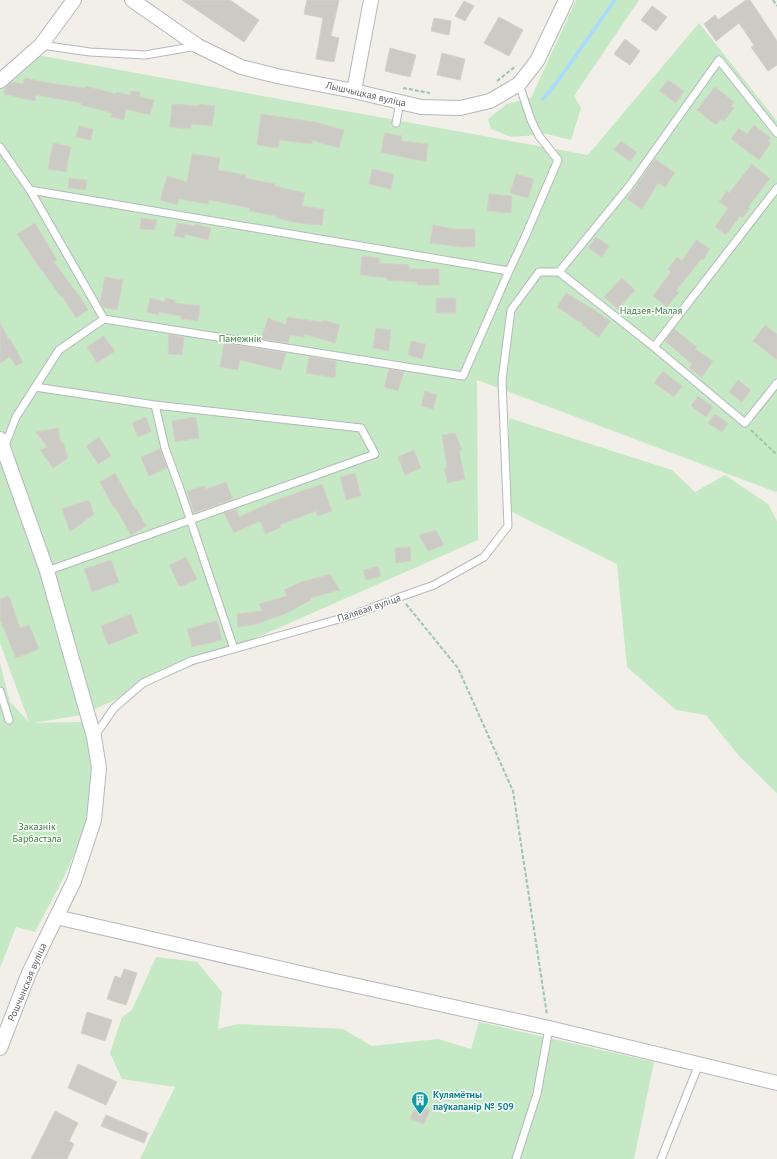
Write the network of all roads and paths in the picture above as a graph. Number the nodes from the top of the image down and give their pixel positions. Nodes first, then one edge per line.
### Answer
1 (74, 0) edge
2 (132, 0) edge
3 (371, 0) edge
4 (566, 0) edge
5 (773, 0) edge
6 (777, 6) edge
7 (41, 45) junction
8 (198, 46) junction
9 (0, 81) edge
10 (519, 84) junction
11 (354, 91) junction
12 (400, 102) junction
13 (396, 123) dead end
14 (777, 133) edge
15 (0, 147) edge
16 (777, 188) edge
17 (30, 190) junction
18 (509, 271) junction
19 (559, 272) junction
20 (104, 319) junction
21 (654, 347) junction
22 (777, 383) edge
23 (35, 387) junction
24 (155, 405) junction
25 (745, 423) junction
26 (1, 445) edge
27 (777, 455) edge
28 (190, 520) junction
29 (47, 571) junction
30 (400, 597) junction
31 (234, 649) junction
32 (0, 690) edge
33 (8, 720) dead end
34 (94, 737) junction
35 (56, 917) junction
36 (549, 1028) junction
37 (0, 1048) edge
38 (699, 1064) junction
39 (777, 1083) edge
40 (516, 1159) edge
41 (661, 1159) edge

1 - 7 street
2 - 8 street, Лышчыцкая вуліца
3 - 11 street
4 - 10 street, Лышчыцкая вуліца
5 - 6 path
7 - 8 lane
7 - 9 street
8 - 11 street, Лышчыцкая вуліца
10 - 12 street, Лышчыцкая вуліца
10 - 18 lane
11 - 12 street, Лышчыцкая вуліца
12 - 13 lane
14 - 19 lane
15 - 17 lane
16 - 21 lane
17 - 18 lane
17 - 20 lane
18 - 20 lane
19 - 21 lane
19 - 30 lane, Палявая вуліца
20 - 23 lane
21 - 25 lane
22 - 25 lane
23 - 24 lane
23 - 26 lane
24 - 28 lane
24 - 28 lane
25 - 27 path
26 - 29 street, Рошчынская вуліца
28 - 29 lane
28 - 31 lane
29 - 34 street, Рошчынская вуліца
30 - 31 lane, Палявая вуліца
30 - 36 path
31 - 34 lane, Палявая вуліца
32 - 33 lane
34 - 35 street, Рошчынская вуліца
35 - 36 street
35 - 37 street, Рошчынская вуліца
36 - 38 street
36 - 40 lane
38 - 39 street
38 - 41 lane

